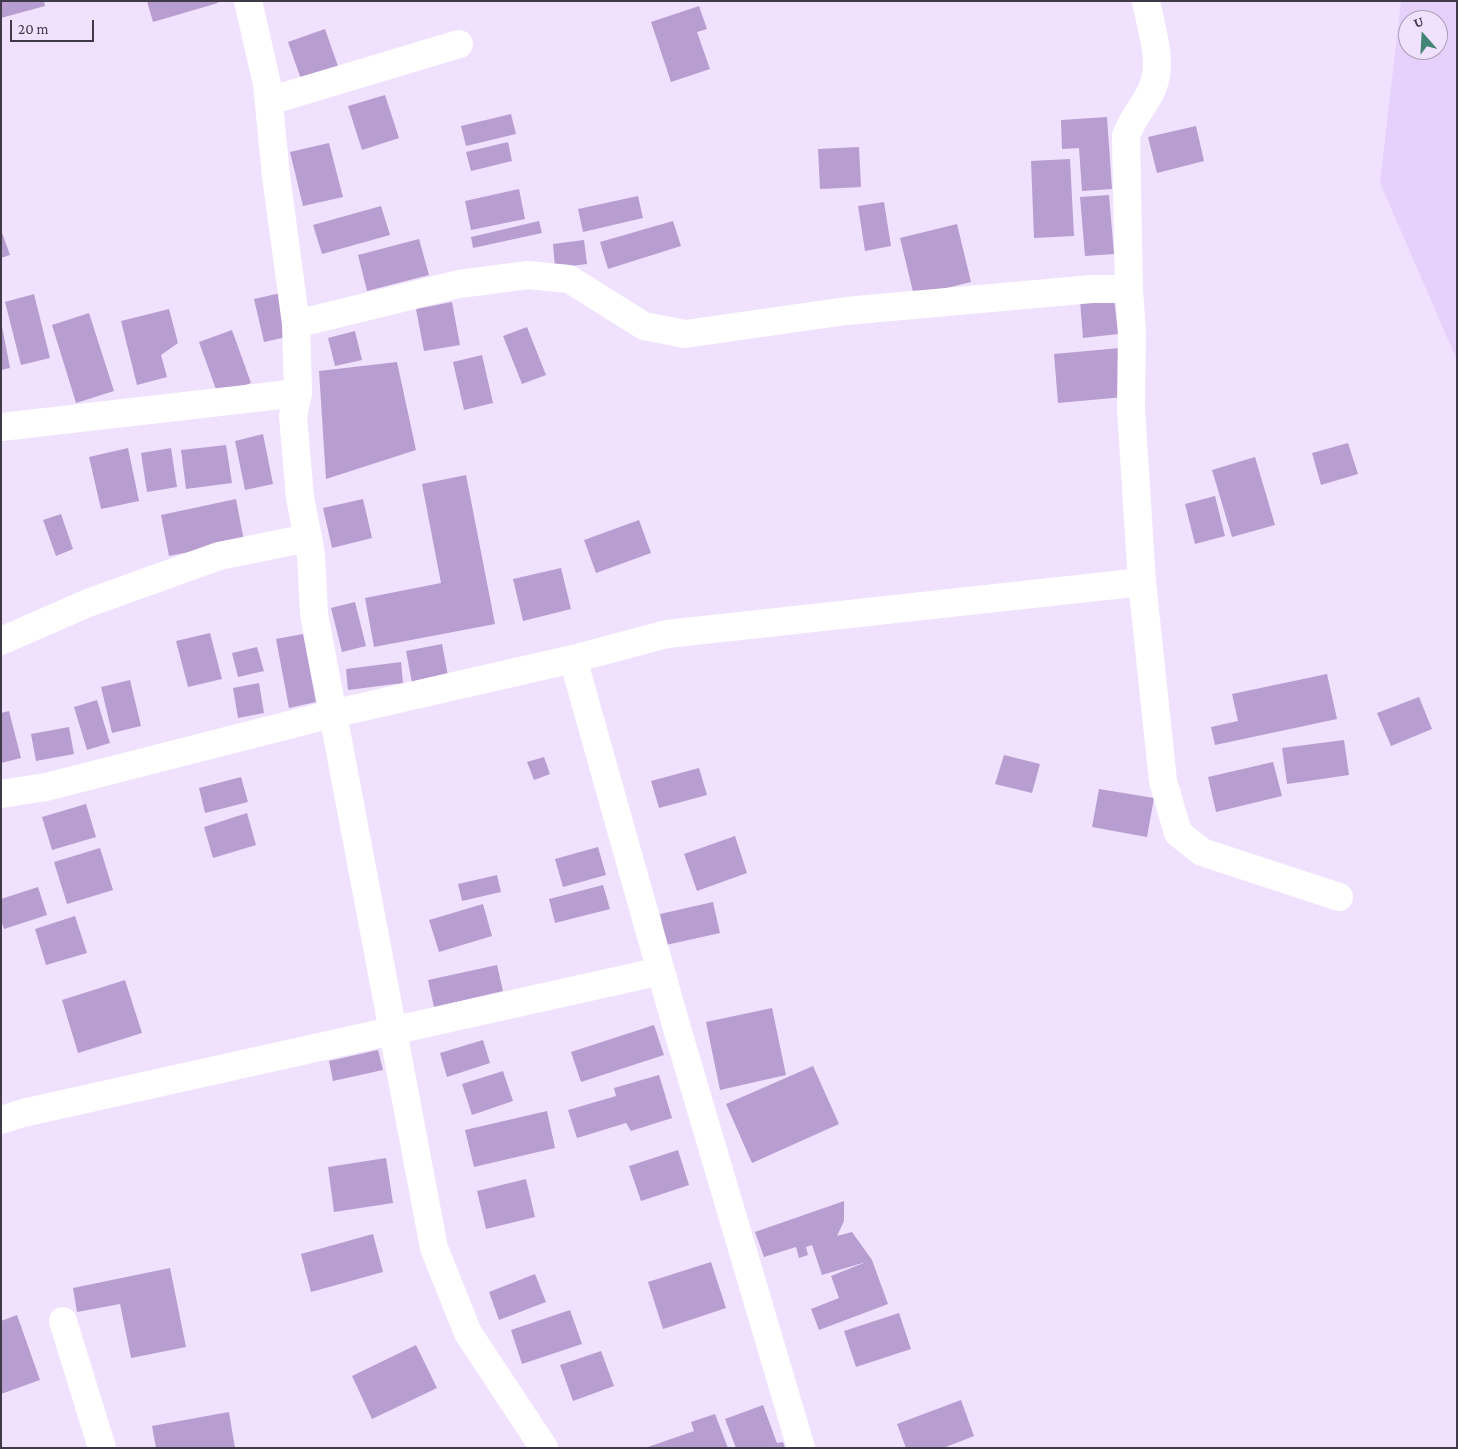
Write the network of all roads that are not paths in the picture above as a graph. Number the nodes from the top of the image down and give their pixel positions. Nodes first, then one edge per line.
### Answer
1 (248, 1) edge
2 (1146, 1) edge
3 (459, 44) dead end
4 (269, 101) junction
5 (1129, 289) junction
6 (296, 324) junction
7 (298, 393) junction
8 (1, 427) edge
9 (308, 538) junction
10 (1142, 582) junction
11 (1, 641) edge
12 (573, 659) junction
13 (332, 714) junction
14 (1, 794) edge
15 (1339, 897) dead end
16 (661, 971) junction
17 (392, 1030) junction
18 (1, 1120) edge
19 (63, 1321) dead end
20 (102, 1448) edge
21 (544, 1448) edge
22 (801, 1448) edge

1 - 4 street
2 - 5 street
3 - 4 street
4 - 6 street
5 - 6 street
5 - 10 street
6 - 7 street
7 - 8 street
7 - 9 street
9 - 11 street
9 - 13 street
10 - 12 street
10 - 15 street
12 - 13 street
12 - 16 street
13 - 14 street
13 - 17 street
16 - 17 street
16 - 22 street
17 - 18 street
17 - 21 street
19 - 20 street

